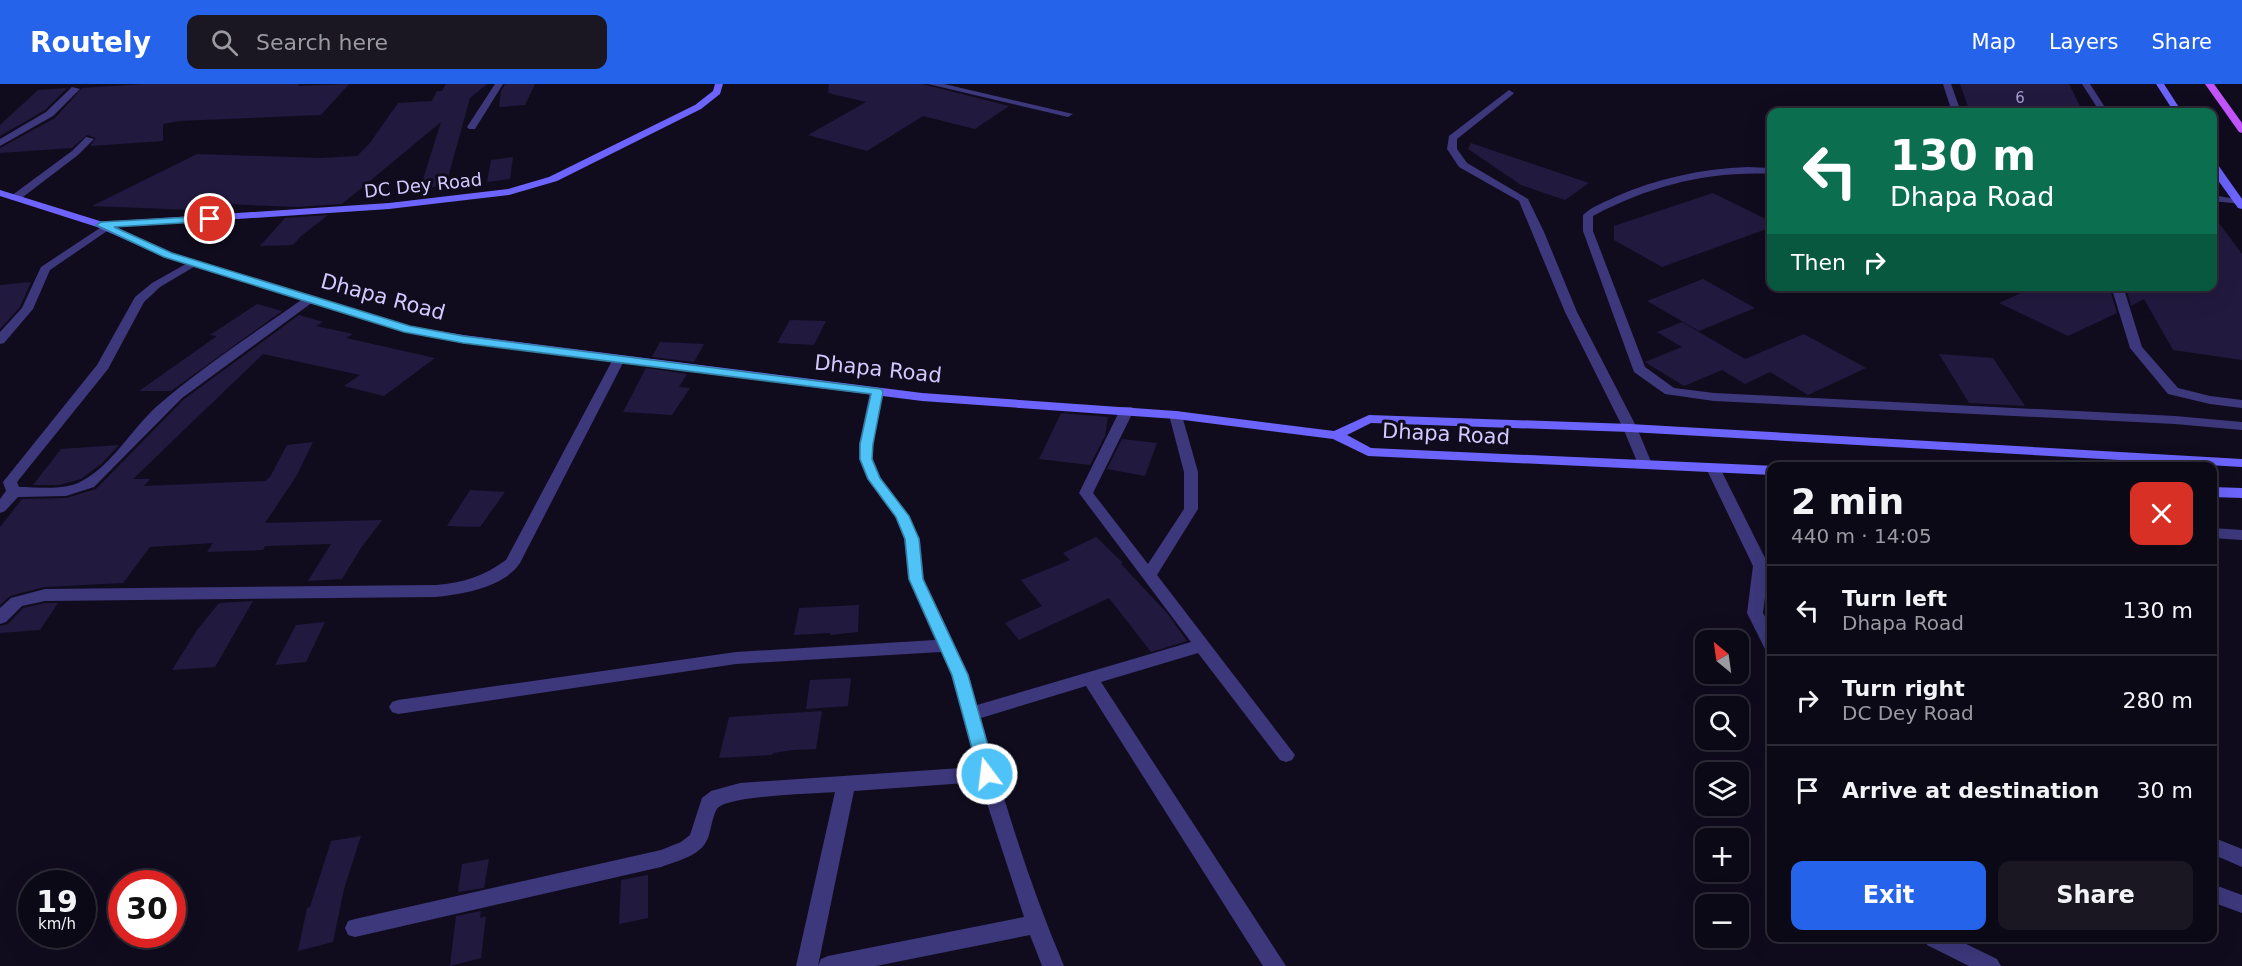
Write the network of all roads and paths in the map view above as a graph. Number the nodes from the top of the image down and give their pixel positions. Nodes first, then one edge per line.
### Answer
1 (499, 84) edge
2 (719, 84) edge
3 (932, 84) edge
4 (1947, 84) edge
5 (2086, 84) edge
6 (2160, 84) edge
7 (2209, 84) edge
8 (75, 89) dead end
9 (1509, 93) dead end
10 (1956, 108) edge
11 (2101, 108) edge
12 (2175, 108) edge
13 (1068, 114) dead end
14 (472, 127) dead end
15 (2242, 130) edge
16 (89, 139) dead end
17 (0, 143) edge
18 (1767, 171) edge
19 (2217, 171) edge
20 (0, 193) edge
21 (15, 198) junction
22 (2217, 199) edge
23 (2240, 204) edge
24 (104, 226) junction
25 (193, 263) junction
26 (2119, 291) edge
27 (312, 299) junction
28 (0, 340) edge
29 (619, 359) junction
30 (877, 392) junction
31 (2242, 404) edge
32 (1127, 410) junction
33 (1176, 415) junction
34 (2242, 426) edge
35 (1630, 428) junction
36 (1336, 435) junction
37 (2242, 463) edge
38 (1645, 464) junction
39 (1713, 468) junction
40 (1767, 470) edge
41 (14, 492) junction
42 (2217, 492) edge
43 (2242, 494) edge
44 (0, 508) edge
45 (2217, 533) edge
46 (2242, 535) edge
47 (1149, 575) junction
48 (0, 598) edge
49 (17, 602) junction
50 (0, 618) edge
51 (1767, 637) edge
52 (947, 645) junction
53 (1203, 645) junction
54 (1090, 679) junction
55 (398, 707) dead end
56 (971, 714) junction
57 (1286, 755) dead end
58 (987, 774) junction
59 (846, 784) junction
60 (2217, 847) edge
61 (2242, 858) edge
62 (2217, 895) edge
63 (2242, 904) edge
64 (1036, 924) junction
65 (355, 928) dead end
66 (1942, 942) edge
67 (807, 966) edge
68 (828, 966) edge
69 (1053, 966) edge
70 (1275, 966) edge
71 (1990, 966) edge

1 - 14 street
2 - 24 street, DC Dey Road
3 - 13 street
4 - 10 street
5 - 11 street
6 - 12 street
7 - 15 main road
8 - 17 street
9 - 35 street
16 - 21 street
18 - 34 street
19 - 23 street
20 - 21 street, Dhapa Road
21 - 24 street, Dhapa Road
22 - 23 street
24 - 25 street, Dhapa Road
24 - 28 street
25 - 27 street, Dhapa Road
25 - 41 street
26 - 31 street
27 - 29 street, Dhapa Road
27 - 41 street
29 - 30 street, Dhapa Road
29 - 49 street
30 - 32 street, Dhapa Road
30 - 52 street
32 - 33 street, Dhapa Road
32 - 47 street
33 - 36 street, Dhapa Road
33 - 47 street
35 - 36 street
35 - 37 street
35 - 38 street
36 - 38 street, Dhapa Road
38 - 39 street, Dhapa Road
39 - 40 street, Dhapa Road
39 - 51 street
41 - 44 street
42 - 43 street
45 - 46 street
47 - 53 street
48 - 49 street
49 - 50 street
52 - 55 street
52 - 56 street
53 - 54 street
53 - 57 street
54 - 56 street
54 - 70 street
56 - 58 street
58 - 59 street
58 - 64 street
59 - 65 street
59 - 67 street
60 - 61 street
62 - 63 street
64 - 68 street
64 - 69 street
66 - 71 street

